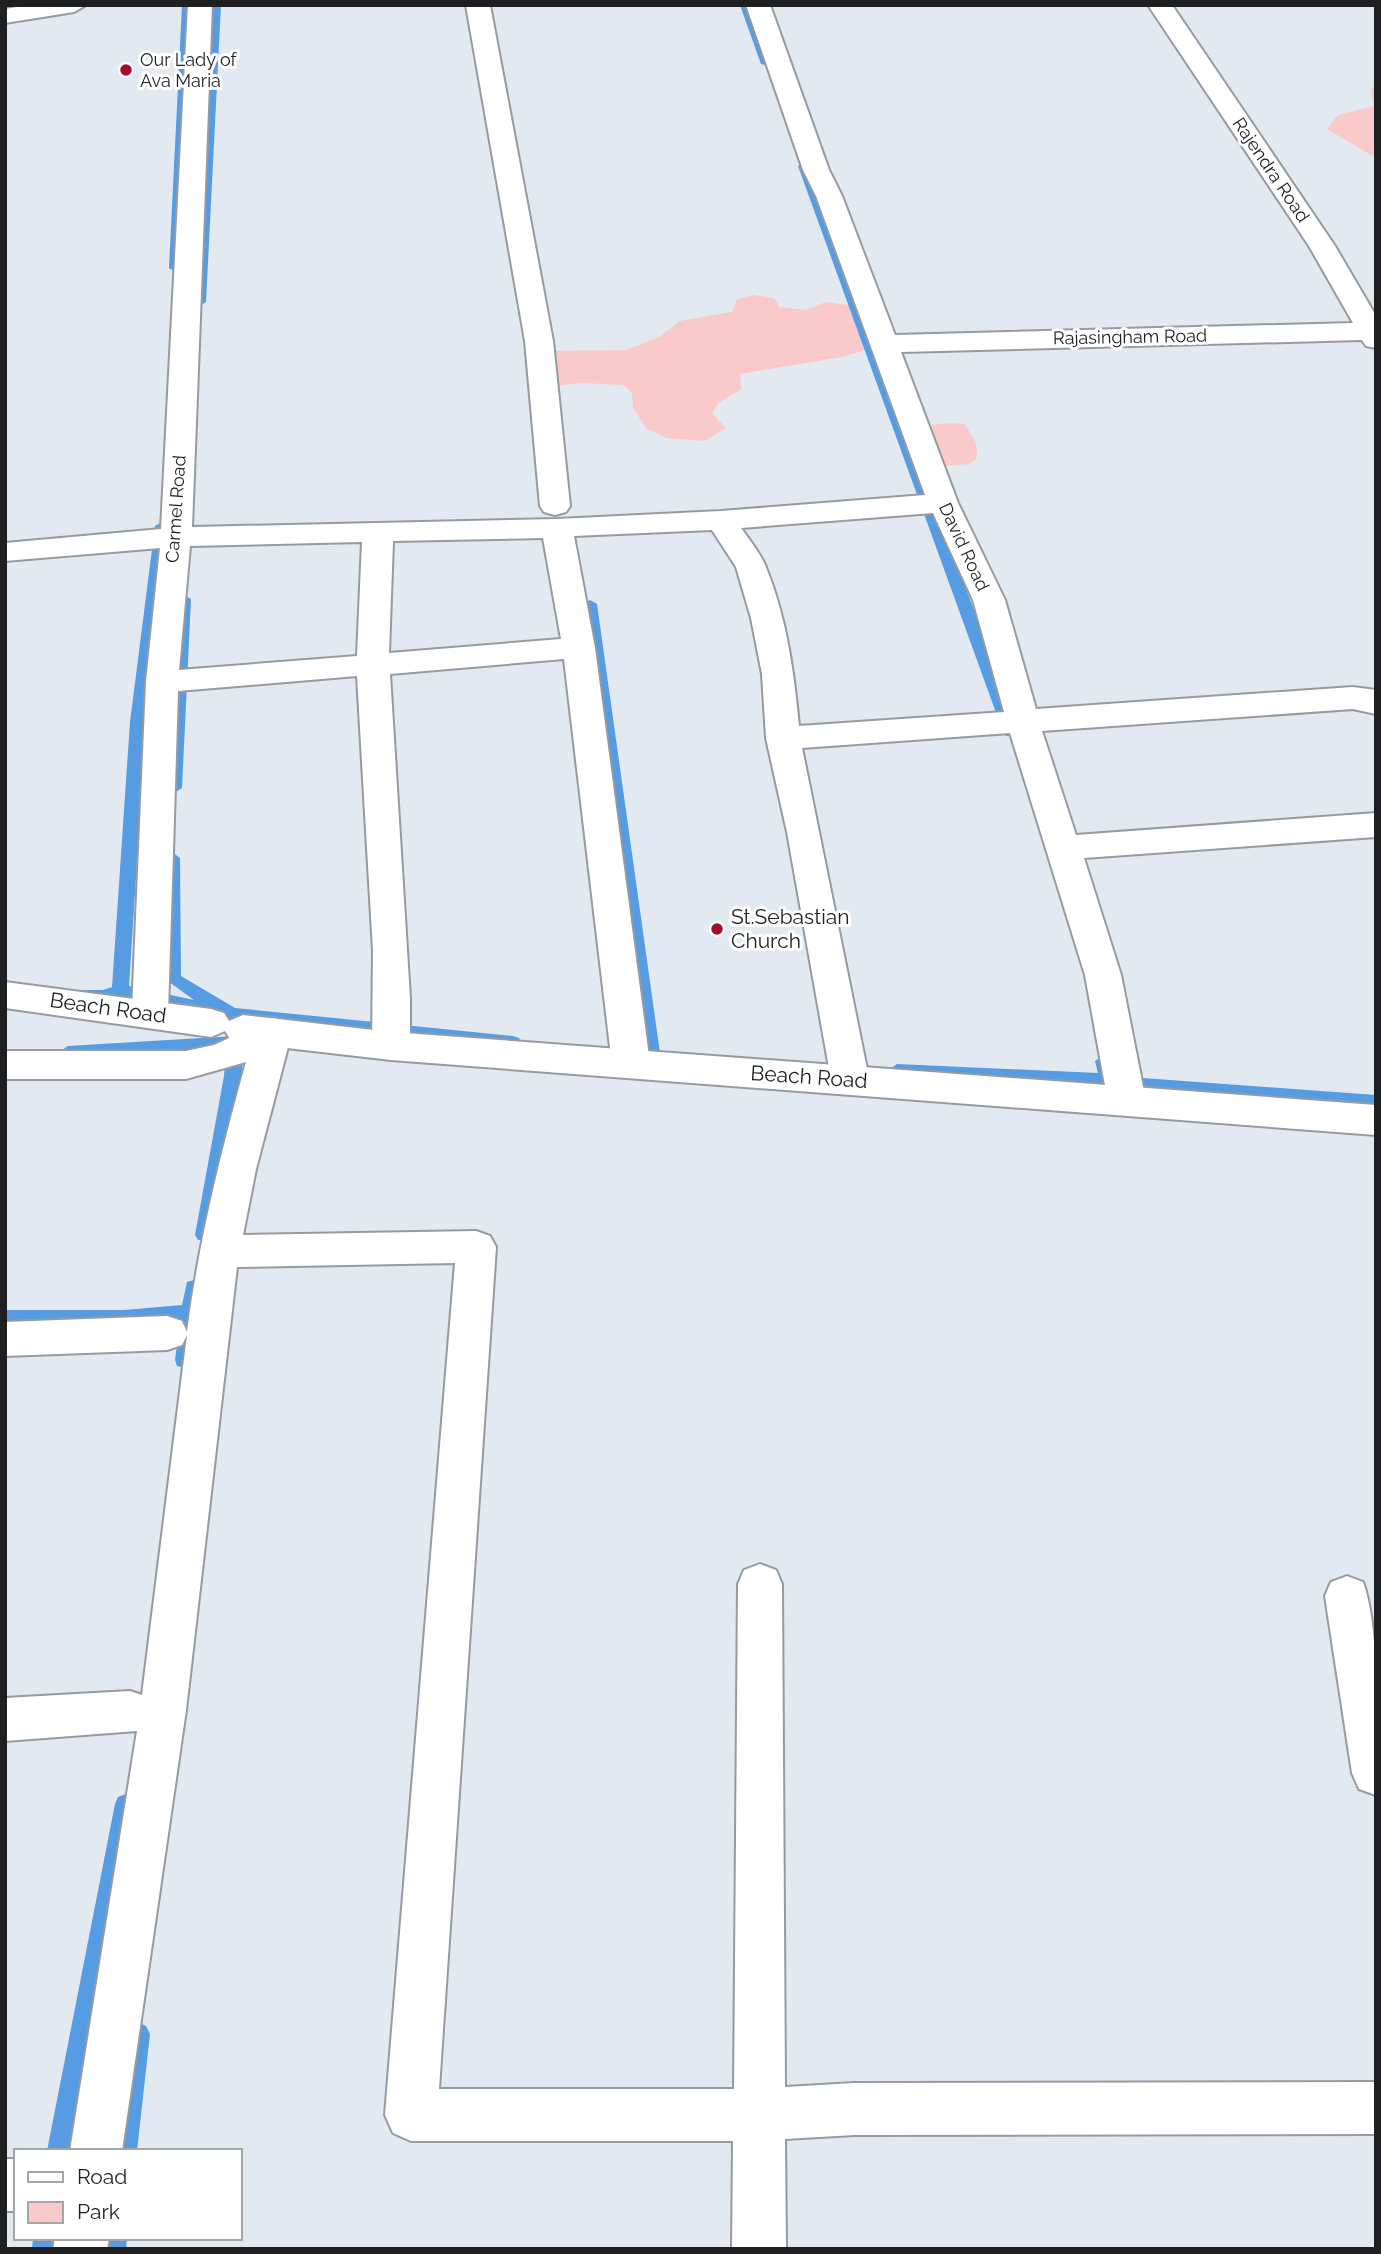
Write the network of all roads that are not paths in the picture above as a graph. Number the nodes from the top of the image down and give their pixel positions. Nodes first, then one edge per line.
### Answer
1 (74, 5) edge
2 (200, 5) edge
3 (478, 5) edge
4 (758, 5) edge
5 (1160, 5) edge
6 (5, 16) edge
7 (1374, 334) edge
8 (885, 344) junction
9 (943, 503) junction
10 (556, 517) junction
11 (721, 520) junction
12 (377, 533) junction
13 (176, 537) junction
14 (5, 552) edge
15 (579, 648) junction
16 (373, 665) junction
17 (162, 682) junction
18 (1376, 704) edge
19 (1023, 722) junction
20 (783, 738) junction
21 (1376, 825) edge
22 (1063, 848) junction
23 (5, 995) edge
24 (150, 1012) junction
25 (242, 1028) junction
26 (391, 1046) junction
27 (631, 1064) junction
28 (5, 1065) edge
29 (850, 1079) junction
30 (1127, 1102) junction
31 (1376, 1121) edge
32 (219, 1251) junction
33 (167, 1333) dead end
34 (5, 1339) edge
35 (760, 1584) dead end
36 (1347, 1596) dead end
37 (130, 1712) dead end
38 (5, 1720) edge
39 (1376, 1773) edge
40 (1376, 2108) edge
41 (758, 2115) junction
42 (96, 2149) edge
43 (759, 2249) edge

1 - 6 street
2 - 13 street, Carmel Road
3 - 10 street
4 - 8 street, David Road
5 - 7 street, Rajendra Road
7 - 8 street, Rajasingham Road
8 - 9 street, David Road
9 - 11 street
9 - 19 street, David Road
10 - 11 street
10 - 12 street
10 - 15 street
11 - 20 street
12 - 13 street
12 - 16 street
13 - 14 street
13 - 17 street, Carmel Road
15 - 16 street
15 - 27 street
16 - 17 street
16 - 26 street
17 - 24 street, Carmel Road
18 - 19 street
19 - 20 street
19 - 22 street, David Road
20 - 29 street
21 - 22 street
22 - 30 street, David Road
23 - 24 street, Beach Road
24 - 25 street, Beach Road
25 - 26 street, Beach Road
25 - 28 street
25 - 32 street
26 - 27 street, Beach Road
27 - 29 street, Beach Road
29 - 30 street, Beach Road
30 - 31 street, Beach Road
32 - 41 street
32 - 42 street
33 - 34 street
35 - 41 street
36 - 39 street
37 - 38 street
40 - 41 street
41 - 43 street

